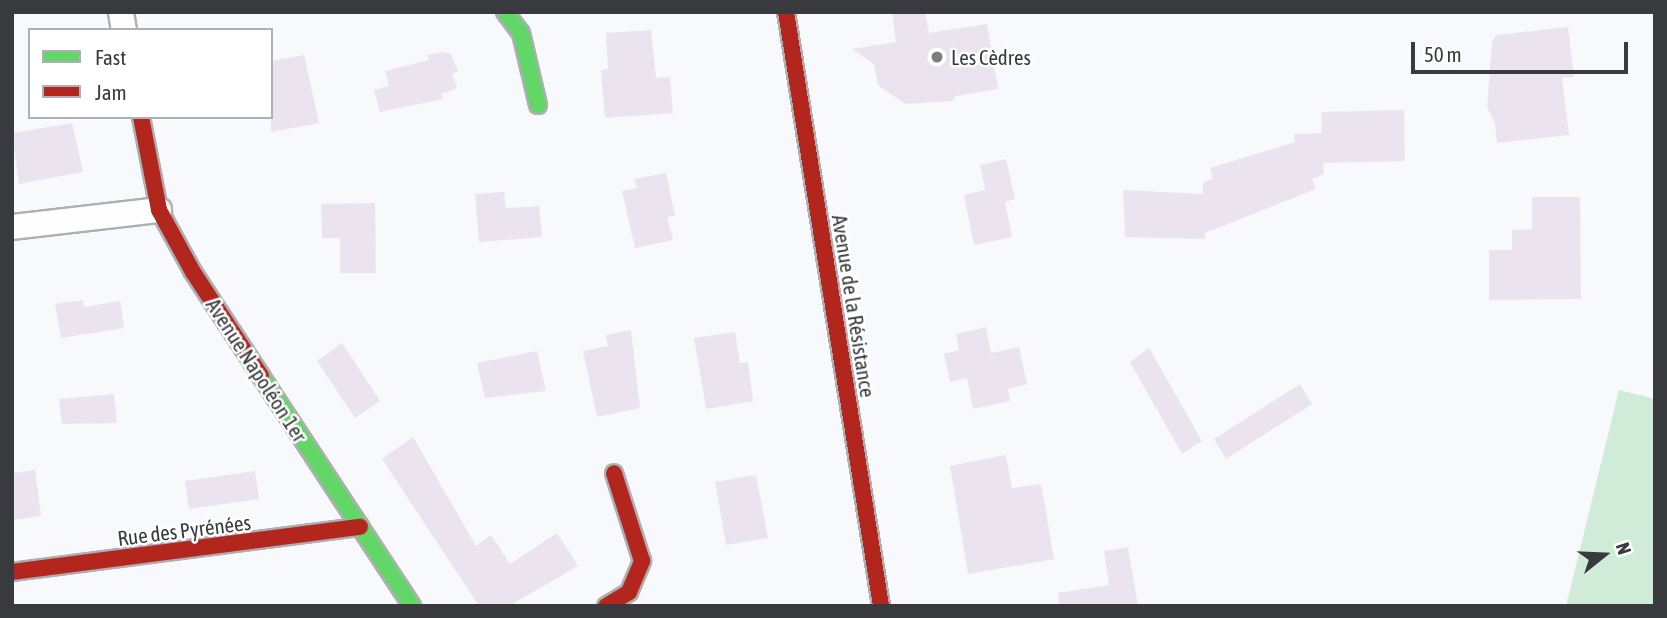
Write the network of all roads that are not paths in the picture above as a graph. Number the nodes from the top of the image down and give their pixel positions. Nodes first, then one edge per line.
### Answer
1 (505, 12) edge
2 (786, 12) edge
3 (798, 12) edge
4 (790, 35) junction
5 (538, 105) dead end
6 (141, 119) edge
7 (159, 211) junction
8 (12, 228) edge
9 (614, 473) dead end
10 (360, 527) junction
11 (12, 572) edge
12 (412, 606) edge
13 (606, 606) edge
14 (881, 606) edge

1 - 5 street
2 - 4 street, Avenue de la Résistance
3 - 4 street
4 - 14 street, Avenue de la Résistance
6 - 7 street, Avenue Napoléon 1er
7 - 8 street
7 - 10 street, Avenue Napoléon 1er
9 - 13 street
10 - 11 street, Rue des Pyrénées
10 - 12 street, Avenue Napoléon 1er

